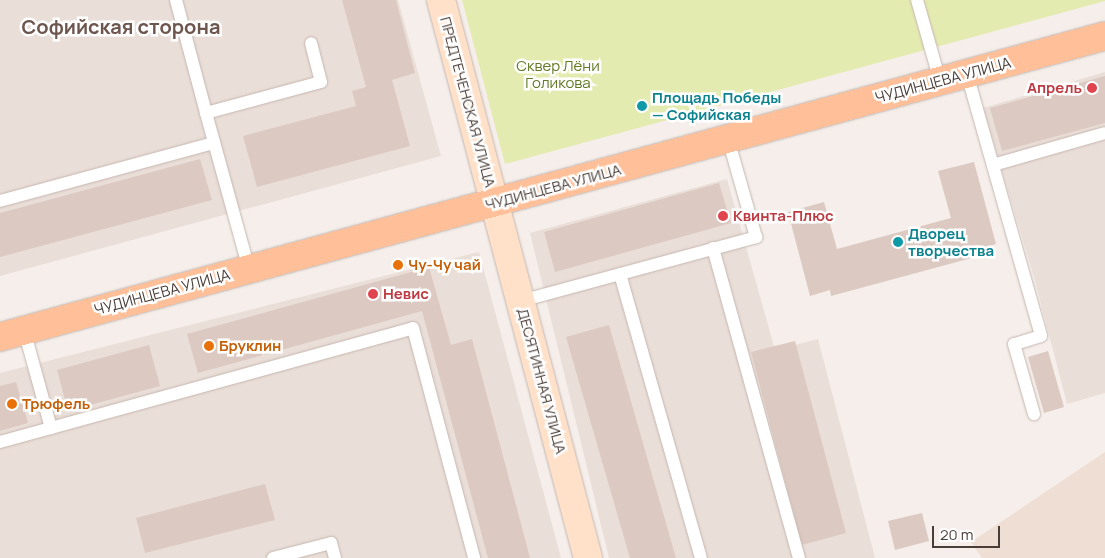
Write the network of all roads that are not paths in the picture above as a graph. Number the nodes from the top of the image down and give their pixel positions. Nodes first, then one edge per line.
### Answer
1 (176, 0) edge
2 (441, 0) edge
3 (917, 0) edge
4 (1105, 36) edge
5 (311, 43) dead end
6 (967, 74) junction
7 (940, 81) junction
8 (206, 113) junction
9 (1105, 133) edge
10 (728, 139) junction
11 (214, 142) junction
12 (993, 165) junction
13 (0, 201) edge
14 (496, 203) junction
15 (713, 248) junction
16 (249, 269) junction
17 (620, 274) junction
18 (521, 301) junction
19 (12, 333) edge
20 (1034, 414) dead end
21 (51, 428) junction
22 (0, 442) edge
23 (273, 558) edge
24 (335, 558) edge
25 (474, 558) edge
26 (588, 558) edge
27 (701, 558) edge
28 (799, 558) edge

1 - 8 lane
2 - 14 street, ПРЕДТЕЧЕНСКАЯ УЛИЦА
3 - 7 lane
4 - 6 main road, ЧУДИНЦЕВА УЛИЦА
5 - 8 lane
6 - 7 main road, ЧУДИНЦЕВА УЛИЦА
6 - 12 lane
7 - 10 main road, ЧУДИНЦЕВА УЛИЦА
8 - 11 lane
9 - 12 lane
10 - 14 main road, ЧУДИНЦЕВА УЛИЦА
10 - 15 lane
11 - 13 lane
11 - 16 lane
12 - 20 lane
14 - 16 main road, ЧУДИНЦЕВА УЛИЦА
14 - 18 street, ДЕСЯТИННАЯ УЛИЦА
15 - 17 lane
15 - 28 lane
16 - 19 main road, ЧУДИНЦЕВА УЛИЦА
17 - 18 lane
17 - 27 lane
18 - 26 street, ДЕСЯТИННАЯ УЛИЦА
19 - 21 lane
21 - 22 lane
21 - 25 lane
23 - 24 lane

